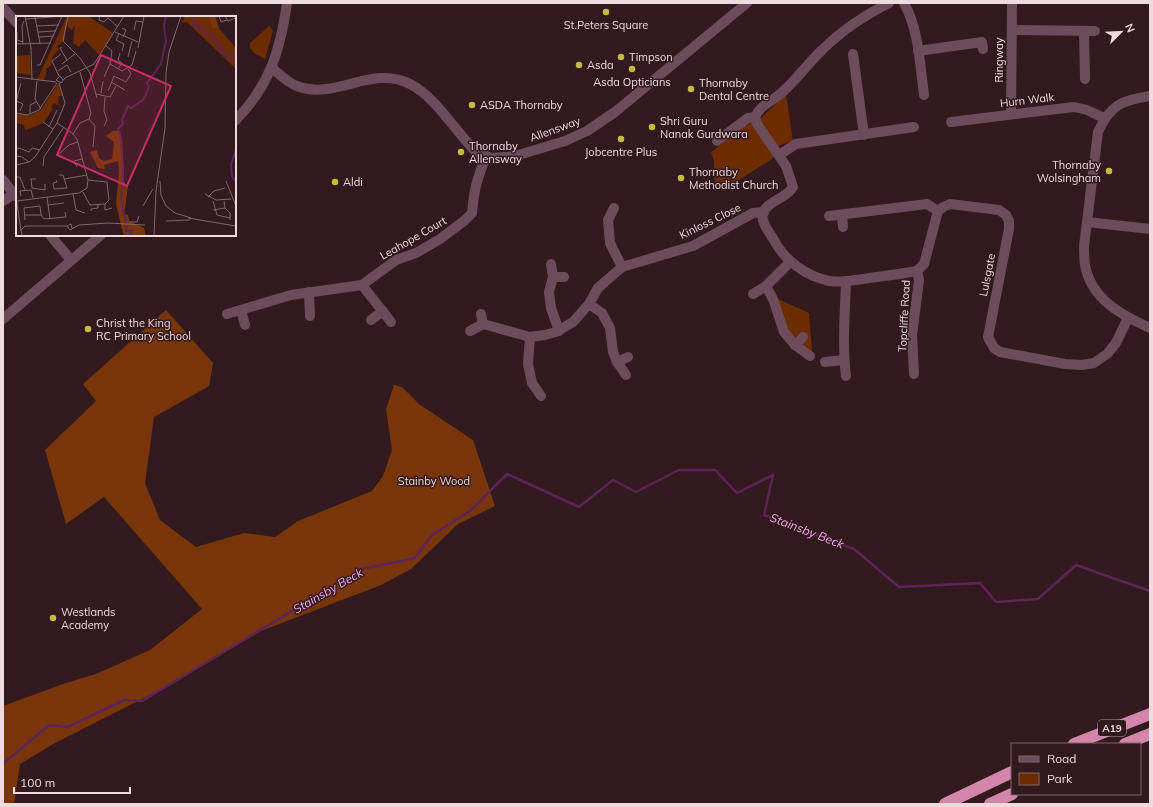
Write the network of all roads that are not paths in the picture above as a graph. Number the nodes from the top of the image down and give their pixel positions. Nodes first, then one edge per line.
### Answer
1 (287, 3) edge
2 (746, 3) edge
3 (889, 3) edge
4 (904, 3) edge
5 (1012, 3) edge
6 (3, 8) edge
7 (16, 22) edge
8 (1012, 30) junction
9 (1084, 31) junction
10 (1095, 31) dead end
11 (982, 49) dead end
12 (918, 51) junction
13 (853, 54) dead end
14 (272, 68) junction
15 (1085, 79) dead end
16 (924, 95) dead end
17 (1150, 96) edge
18 (1011, 114) junction
19 (755, 117) junction
20 (1104, 118) junction
21 (236, 120) edge
22 (951, 122) dead end
23 (914, 127) dead end
24 (864, 135) junction
25 (717, 142) dead end
26 (779, 155) junction
27 (486, 157) junction
28 (3, 180) edge
29 (15, 195) edge
30 (3, 201) edge
31 (614, 208) dead end
32 (938, 211) junction
33 (764, 212) junction
34 (842, 214) junction
35 (829, 216) dead end
36 (1087, 222) junction
37 (843, 227) dead end
38 (1150, 230) edge
39 (51, 236) edge
40 (100, 236) edge
41 (71, 260) junction
42 (790, 262) junction
43 (551, 264) dead end
44 (622, 267) junction
45 (917, 271) junction
46 (553, 277) junction
47 (564, 277) dead end
48 (846, 281) junction
49 (362, 285) junction
50 (766, 286) junction
51 (309, 292) junction
52 (754, 294) dead end
53 (589, 304) junction
54 (241, 310) junction
55 (383, 311) junction
56 (227, 314) dead end
57 (480, 314) dead end
58 (310, 316) dead end
59 (1128, 318) junction
60 (3, 319) edge
61 (370, 320) dead end
62 (391, 322) dead end
63 (482, 324) junction
64 (246, 325) dead end
65 (1150, 328) edge
66 (559, 330) junction
67 (470, 331) dead end
68 (530, 337) junction
69 (803, 337) dead end
70 (795, 345) junction
71 (810, 356) dead end
72 (628, 357) dead end
73 (844, 360) junction
74 (617, 362) junction
75 (825, 362) dead end
76 (914, 374) dead end
77 (626, 375) dead end
78 (846, 376) dead end
79 (541, 396) dead end
80 (1150, 714) edge
81 (1150, 734) edge
82 (1077, 743) edge
83 (1128, 743) edge
84 (1011, 772) edge
85 (1011, 794) edge
86 (945, 804) edge
87 (990, 804) edge

1 - 14 street
2 - 27 street, Allensway
3 - 19 street
4 - 12 street
5 - 8 street, Ringway
6 - 7 street
8 - 9 street, Ringway
8 - 18 street, Ringway
9 - 10 street, Ringway
9 - 15 street
11 - 12 street
12 - 16 street
13 - 24 street
14 - 21 street
14 - 27 street
17 - 20 street
18 - 20 street, Hurn Walk
18 - 22 street, Hurn Walk
19 - 25 street
19 - 26 street
20 - 36 street
23 - 24 street
24 - 26 street
26 - 33 street
27 - 49 street, Leahope Court
28 - 29 street
29 - 30 street
31 - 44 street
32 - 34 street
32 - 45 street, Topcliffe Road
32 - 59 street, Lulsgate
33 - 42 street, Topcliffe Road
33 - 44 street, Kinloss Close
34 - 35 street
34 - 37 street
36 - 38 street
36 - 59 street
39 - 41 street
40 - 41 street
41 - 60 street
42 - 48 street, Topcliffe Road
42 - 50 street
43 - 46 street
44 - 53 street, Kinloss Close
45 - 48 street, Topcliffe Road
45 - 76 street, Topcliffe Road
46 - 47 street
46 - 66 street
48 - 73 street
49 - 51 street, Leahope Court
49 - 55 street
50 - 52 street
50 - 70 street
51 - 54 street, Leahope Court
51 - 58 street
53 - 66 street, Kinloss Close
53 - 74 street
54 - 56 street, Leahope Court
54 - 64 street
55 - 61 street
55 - 62 street
57 - 63 street
59 - 65 street
63 - 67 street
63 - 68 street, Kinloss Close
66 - 68 street, Kinloss Close
68 - 79 street
69 - 70 street
70 - 71 street
72 - 74 street
73 - 75 street
73 - 78 street
74 - 77 street
80 - 82 highway, A19
81 - 83 highway, A19
84 - 86 highway
85 - 87 highway

